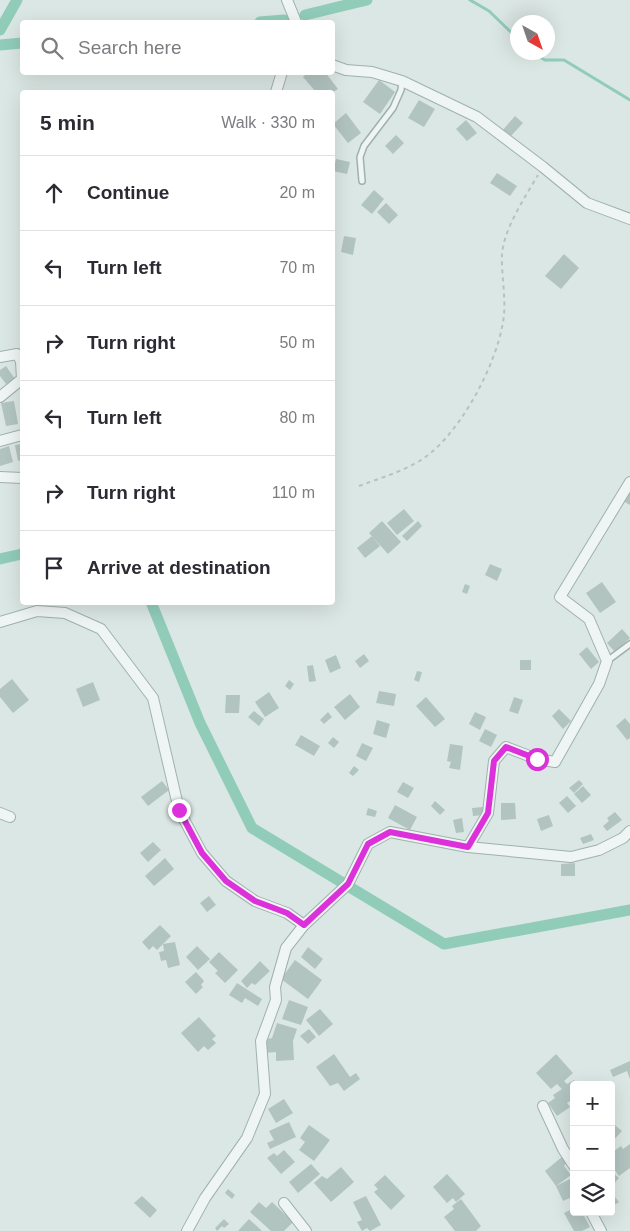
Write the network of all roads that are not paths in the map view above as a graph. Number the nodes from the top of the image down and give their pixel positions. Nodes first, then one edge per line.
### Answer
1 (288, 0) edge
2 (295, 20) edge
3 (335, 65) edge
4 (281, 75) edge
5 (402, 81) junction
6 (277, 90) edge
7 (362, 181) dead end
8 (630, 219) edge
9 (0, 357) edge
10 (20, 360) edge
11 (20, 381) edge
12 (0, 397) edge
13 (20, 436) edge
14 (0, 441) edge
15 (0, 477) edge
16 (20, 478) edge
17 (630, 482) edge
18 (0, 622) edge
19 (630, 644) edge
20 (607, 661) junction
21 (0, 813) edge
22 (10, 817) dead end
23 (630, 831) edge
24 (468, 847) junction
25 (304, 925) junction
26 (543, 1106) dead end
27 (570, 1160) edge
28 (284, 1203) dead end
29 (593, 1216) edge
30 (187, 1231) edge
31 (306, 1231) edge
32 (601, 1231) edge

1 - 2 street
3 - 5 street
4 - 6 street
5 - 7 lane
5 - 8 street
9 - 10 street
11 - 12 street
13 - 14 street
15 - 16 street
17 - 20 street
18 - 25 street
19 - 20 lane
20 - 24 street
21 - 22 street
23 - 24 street
24 - 25 street
25 - 30 street
26 - 27 street
28 - 31 street
29 - 32 street

